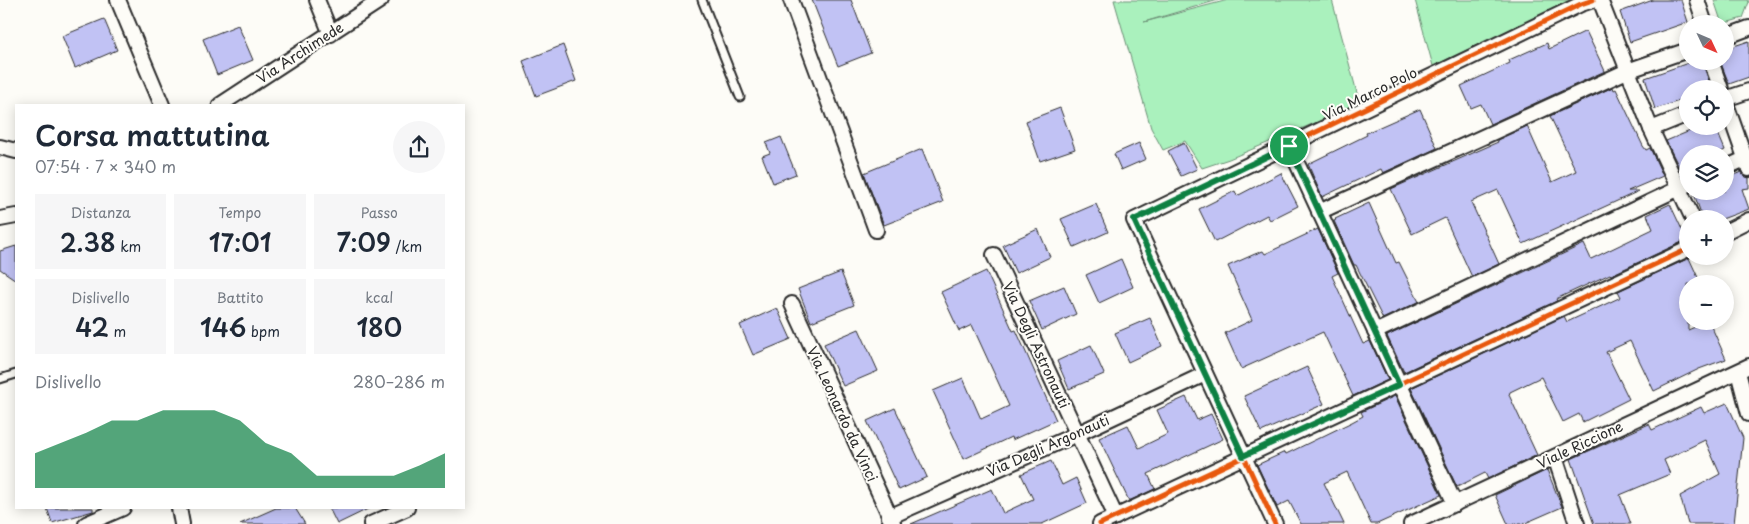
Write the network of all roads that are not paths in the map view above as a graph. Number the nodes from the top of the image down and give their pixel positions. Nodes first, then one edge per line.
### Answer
1 (118, 0) edge
2 (317, 0) edge
3 (381, 0) edge
4 (702, 0) edge
5 (791, 0) edge
6 (1593, 0) edge
7 (1600, 0) edge
8 (1697, 0) edge
9 (1702, 15) edge
10 (1749, 28) edge
11 (1734, 33) edge
12 (331, 34) junction
13 (1679, 53) edge
14 (1627, 71) junction
15 (1749, 91) edge
16 (740, 97) dead end
17 (1734, 97) edge
18 (162, 104) edge
19 (222, 104) edge
20 (1679, 118) edge
21 (1734, 124) edge
22 (1651, 129) junction
23 (1289, 146) junction
24 (0, 147) edge
25 (15, 151) edge
26 (1748, 162) edge
27 (1734, 166) edge
28 (1679, 180) edge
29 (1679, 189) edge
30 (1319, 212) junction
31 (15, 216) edge
32 (0, 219) edge
33 (1749, 220) edge
34 (1734, 228) edge
35 (876, 230) dead end
36 (1679, 253) edge
37 (994, 255) dead end
38 (792, 304) dead end
39 (1375, 332) junction
40 (1744, 369) edge
41 (15, 374) edge
42 (1205, 374) junction
43 (0, 379) edge
44 (1399, 385) junction
45 (1749, 414) edge
46 (1077, 434) junction
47 (1243, 456) junction
48 (1555, 457) junction
49 (1455, 504) junction
50 (121, 509) edge
51 (180, 509) edge
52 (405, 509) edge
53 (1116, 516) junction
54 (891, 520) edge
55 (86, 524) edge
56 (182, 524) edge
57 (371, 524) edge
58 (1100, 524) edge
59 (1275, 524) edge
60 (1411, 524) edge
61 (1577, 524) edge

1 - 18 street
2 - 12 street
3 - 12 street, Via Archimede
4 - 16 lane
5 - 35 street
6 - 23 street, Via Marco Polo
7 - 14 street
8 - 9 street
10 - 11 street
12 - 19 street, Via Archimede
13 - 14 street
14 - 22 street
14 - 30 street
15 - 17 street
20 - 22 street
21 - 26 street
22 - 28 street
23 - 30 street
23 - 42 street, Via Marco Polo
24 - 25 street
26 - 27 street
29 - 39 street
30 - 39 street
31 - 32 street
33 - 34 street
36 - 44 street
37 - 46 street, Via Degli Astronauti
38 - 54 street, Via Leonardo da Vinci
39 - 44 street
40 - 45 street
40 - 48 street, Viale Riccione
41 - 43 lane
42 - 46 street, Via Degli Argonauti
42 - 47 street, Via Marco Polo
44 - 47 street
44 - 49 street
46 - 53 street, Via Degli Astronauti
46 - 54 street, Via Degli Argonauti
47 - 53 street
47 - 59 street, Via Marco Polo
48 - 49 street, Viale Riccione
48 - 61 street
49 - 60 street, Viale Riccione
50 - 55 street
51 - 56 street
52 - 57 street
53 - 58 street

